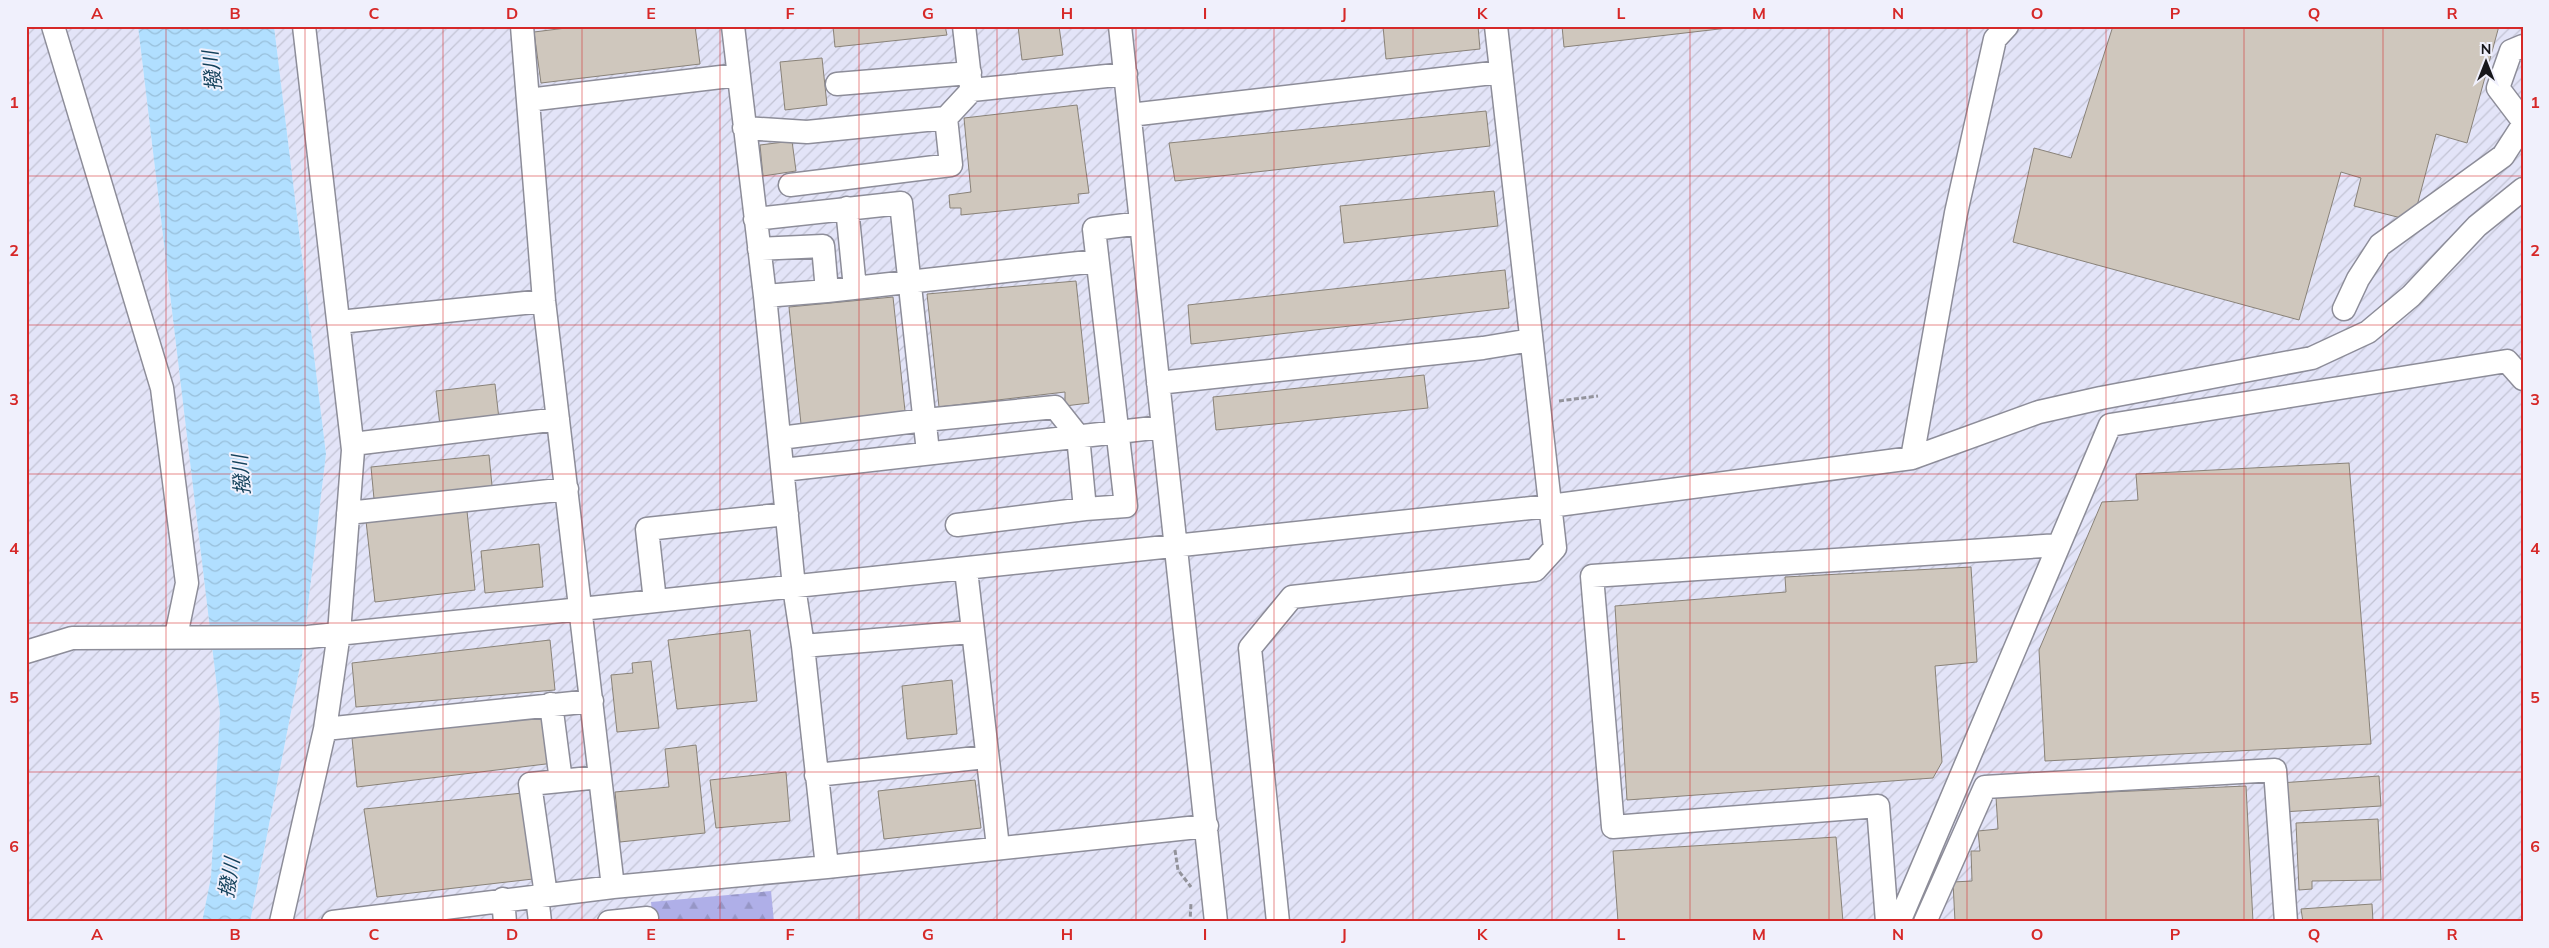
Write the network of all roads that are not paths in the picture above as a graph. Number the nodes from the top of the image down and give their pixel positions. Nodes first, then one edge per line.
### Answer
1 (53, 26) edge
2 (304, 26) edge
3 (522, 26) edge
4 (732, 26) edge
5 (964, 26) edge
6 (1120, 26) edge
7 (1496, 26) edge
8 (2007, 26) edge
9 (2523, 46) edge
10 (1501, 72) junction
11 (1126, 74) junction
12 (738, 75) junction
13 (971, 82) junction
14 (838, 84) dead end
15 (528, 100) junction
16 (1130, 115) junction
17 (946, 118) junction
18 (2523, 121) edge
19 (2523, 125) edge
20 (744, 128) junction
21 (790, 186) dead end
22 (2523, 189) edge
23 (847, 208) junction
24 (755, 219) junction
25 (1141, 223) junction
26 (759, 249) junction
27 (1097, 261) junction
28 (910, 284) junction
29 (855, 288) junction
30 (828, 291) junction
31 (765, 296) junction
32 (544, 301) junction
33 (2344, 309) dead end
34 (339, 322) junction
35 (1531, 340) junction
36 (2515, 362) edge
37 (2523, 379) edge
38 (1158, 383) junction
39 (558, 419) junction
40 (925, 420) junction
41 (1162, 427) junction
42 (1118, 432) junction
43 (1078, 436) junction
44 (780, 438) junction
45 (353, 444) junction
46 (928, 452) junction
47 (1912, 458) junction
48 (783, 470) junction
49 (567, 489) junction
50 (1550, 506) junction
51 (1085, 509) junction
52 (348, 513) junction
53 (787, 514) junction
54 (957, 525) dead end
55 (1175, 546) junction
56 (2059, 546) junction
57 (966, 570) junction
58 (794, 587) junction
59 (655, 601) junction
60 (581, 609) junction
61 (971, 632) junction
62 (339, 633) junction
63 (176, 636) junction
64 (803, 646) junction
65 (26, 652) edge
66 (592, 701) junction
67 (552, 704) junction
68 (325, 729) junction
69 (986, 757) junction
70 (816, 775) junction
71 (600, 777) junction
72 (561, 780) junction
73 (1207, 826) junction
74 (998, 847) junction
75 (828, 867) junction
76 (643, 884) junction
77 (613, 887) junction
78 (542, 896) junction
79 (503, 899) junction
80 (648, 920) edge
81 (281, 922) edge
82 (333, 922) edge
83 (505, 922) edge
84 (540, 922) edge
85 (609, 922) edge
86 (1216, 922) edge
87 (1278, 922) edge
88 (1888, 922) edge
89 (1899, 922) edge
90 (1925, 922) edge
91 (2286, 922) edge

1 - 63 street
2 - 34 street
3 - 15 street
4 - 12 street
5 - 13 street
6 - 11 street
7 - 10 street
8 - 47 street
9 - 18 street
10 - 16 street
10 - 35 street
11 - 13 street
11 - 16 street
12 - 15 street
12 - 20 street
13 - 14 street
13 - 17 street
15 - 32 street
16 - 25 street
17 - 20 street
17 - 21 street
19 - 33 street
20 - 24 street
22 - 47 street
23 - 24 street
23 - 28 street
23 - 29 street
24 - 26 street
25 - 27 street
25 - 38 street
26 - 30 street
26 - 31 street
27 - 28 street
27 - 42 street
28 - 29 street
28 - 40 street
29 - 30 street
30 - 31 street
31 - 44 street
32 - 34 street
32 - 39 street
34 - 45 street
35 - 38 street
35 - 50 street
36 - 37 street
36 - 56 street
38 - 41 street
39 - 45 street
39 - 49 street
40 - 43 street
40 - 44 street
40 - 46 street
41 - 42 street
41 - 55 street
42 - 43 street
42 - 51 street
43 - 46 street
43 - 51 street
44 - 48 street
45 - 52 street
46 - 48 street
47 - 50 street
48 - 53 street
49 - 52 street
49 - 60 street
50 - 55 street
50 - 87 street
51 - 54 street
52 - 62 street
53 - 58 street
53 - 59 street
55 - 57 street
55 - 73 street
56 - 88 street
56 - 89 street
57 - 58 street
57 - 61 street
58 - 59 street
58 - 64 street
59 - 60 street
60 - 62 street
60 - 66 street
61 - 64 street
61 - 69 street
62 - 63 street
62 - 68 street
63 - 65 street
64 - 70 street
66 - 67 street
66 - 71 street
67 - 68 street
67 - 72 street
68 - 81 street
69 - 70 street
69 - 74 street
70 - 75 street
71 - 72 street
71 - 77 street
72 - 78 street
73 - 74 street
73 - 86 street
74 - 75 street
75 - 76 street
76 - 77 street
76 - 80 street
77 - 78 street
78 - 79 street
78 - 84 street
79 - 82 street
79 - 83 street
80 - 85 street
90 - 91 street

